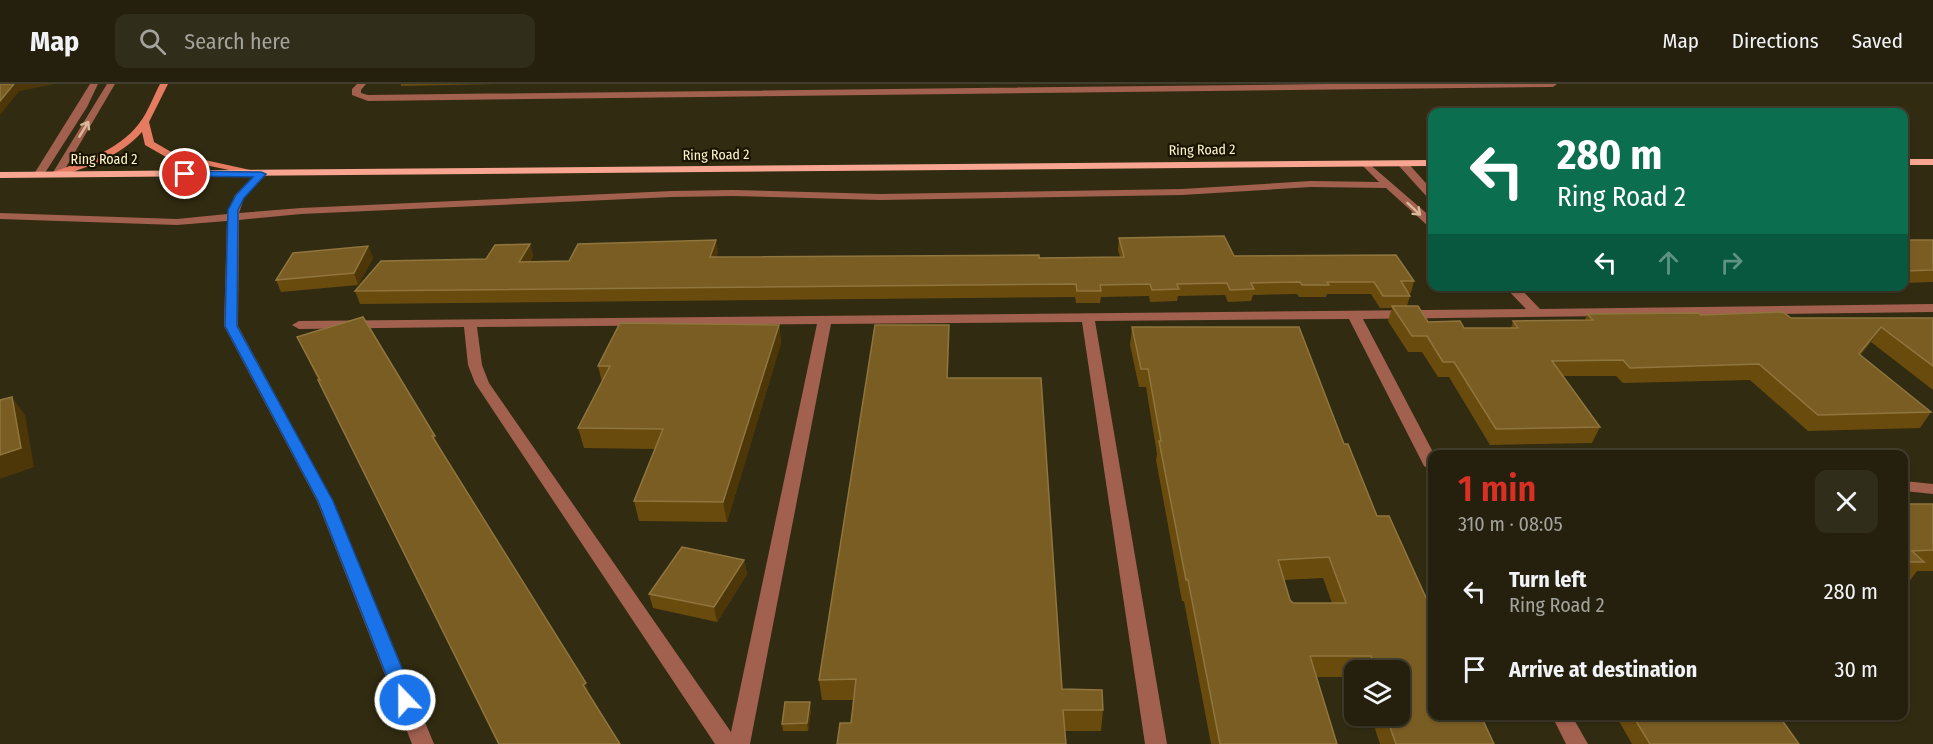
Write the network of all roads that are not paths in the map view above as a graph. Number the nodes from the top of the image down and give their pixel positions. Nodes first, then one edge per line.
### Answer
1 (94, 84) edge
2 (111, 84) edge
3 (164, 84) edge
4 (362, 84) edge
5 (526, 84) edge
6 (1553, 84) edge
7 (1129, 86) edge
8 (517, 96) junction
9 (145, 123) junction
10 (1908, 162) edge
11 (1933, 162) edge
12 (1428, 163) edge
13 (1366, 164) junction
14 (1403, 164) junction
15 (39, 174) junction
16 (57, 174) junction
17 (258, 174) junction
18 (0, 175) edge
19 (1389, 185) junction
20 (1428, 192) edge
21 (0, 216) edge
22 (233, 217) junction
23 (1428, 220) edge
24 (1515, 291) edge
25 (1933, 308) edge
26 (1535, 311) junction
27 (1354, 315) junction
28 (1088, 316) junction
29 (825, 319) junction
30 (470, 324) junction
31 (299, 325) dead end
32 (1428, 458) edge
33 (1908, 486) edge
34 (1933, 489) edge
35 (1564, 720) edge
36 (423, 744) edge
37 (727, 744) edge
38 (739, 744) edge
39 (1156, 744) edge
40 (1577, 744) edge

1 - 15 street
16 -> 2 street
3 - 9 main road
4 - 8 street
5 - 8 street
6 - 7 street
7 - 8 street
9 - 16 main road
9 - 17 main road
10 - 11 main road
12 - 14 main road, Ring Road 2
13 - 14 main road, Ring Road 2
13 - 17 main road, Ring Road 2
13 - 19 street
14 - 20 street
15 - 16 main road, Ring Road 2
15 - 18 main road, Ring Road 2
16 - 17 main road, Ring Road 2
17 - 22 street
19 - 22 street
19 -> 23 street
21 - 22 street
22 - 36 street
24 - 26 street
25 - 26 street
26 - 27 street
27 - 28 street
27 - 32 street
28 - 29 street
28 - 39 street
29 - 30 street
29 - 38 street
30 - 31 street
30 - 37 street
33 - 34 street
35 - 40 street

